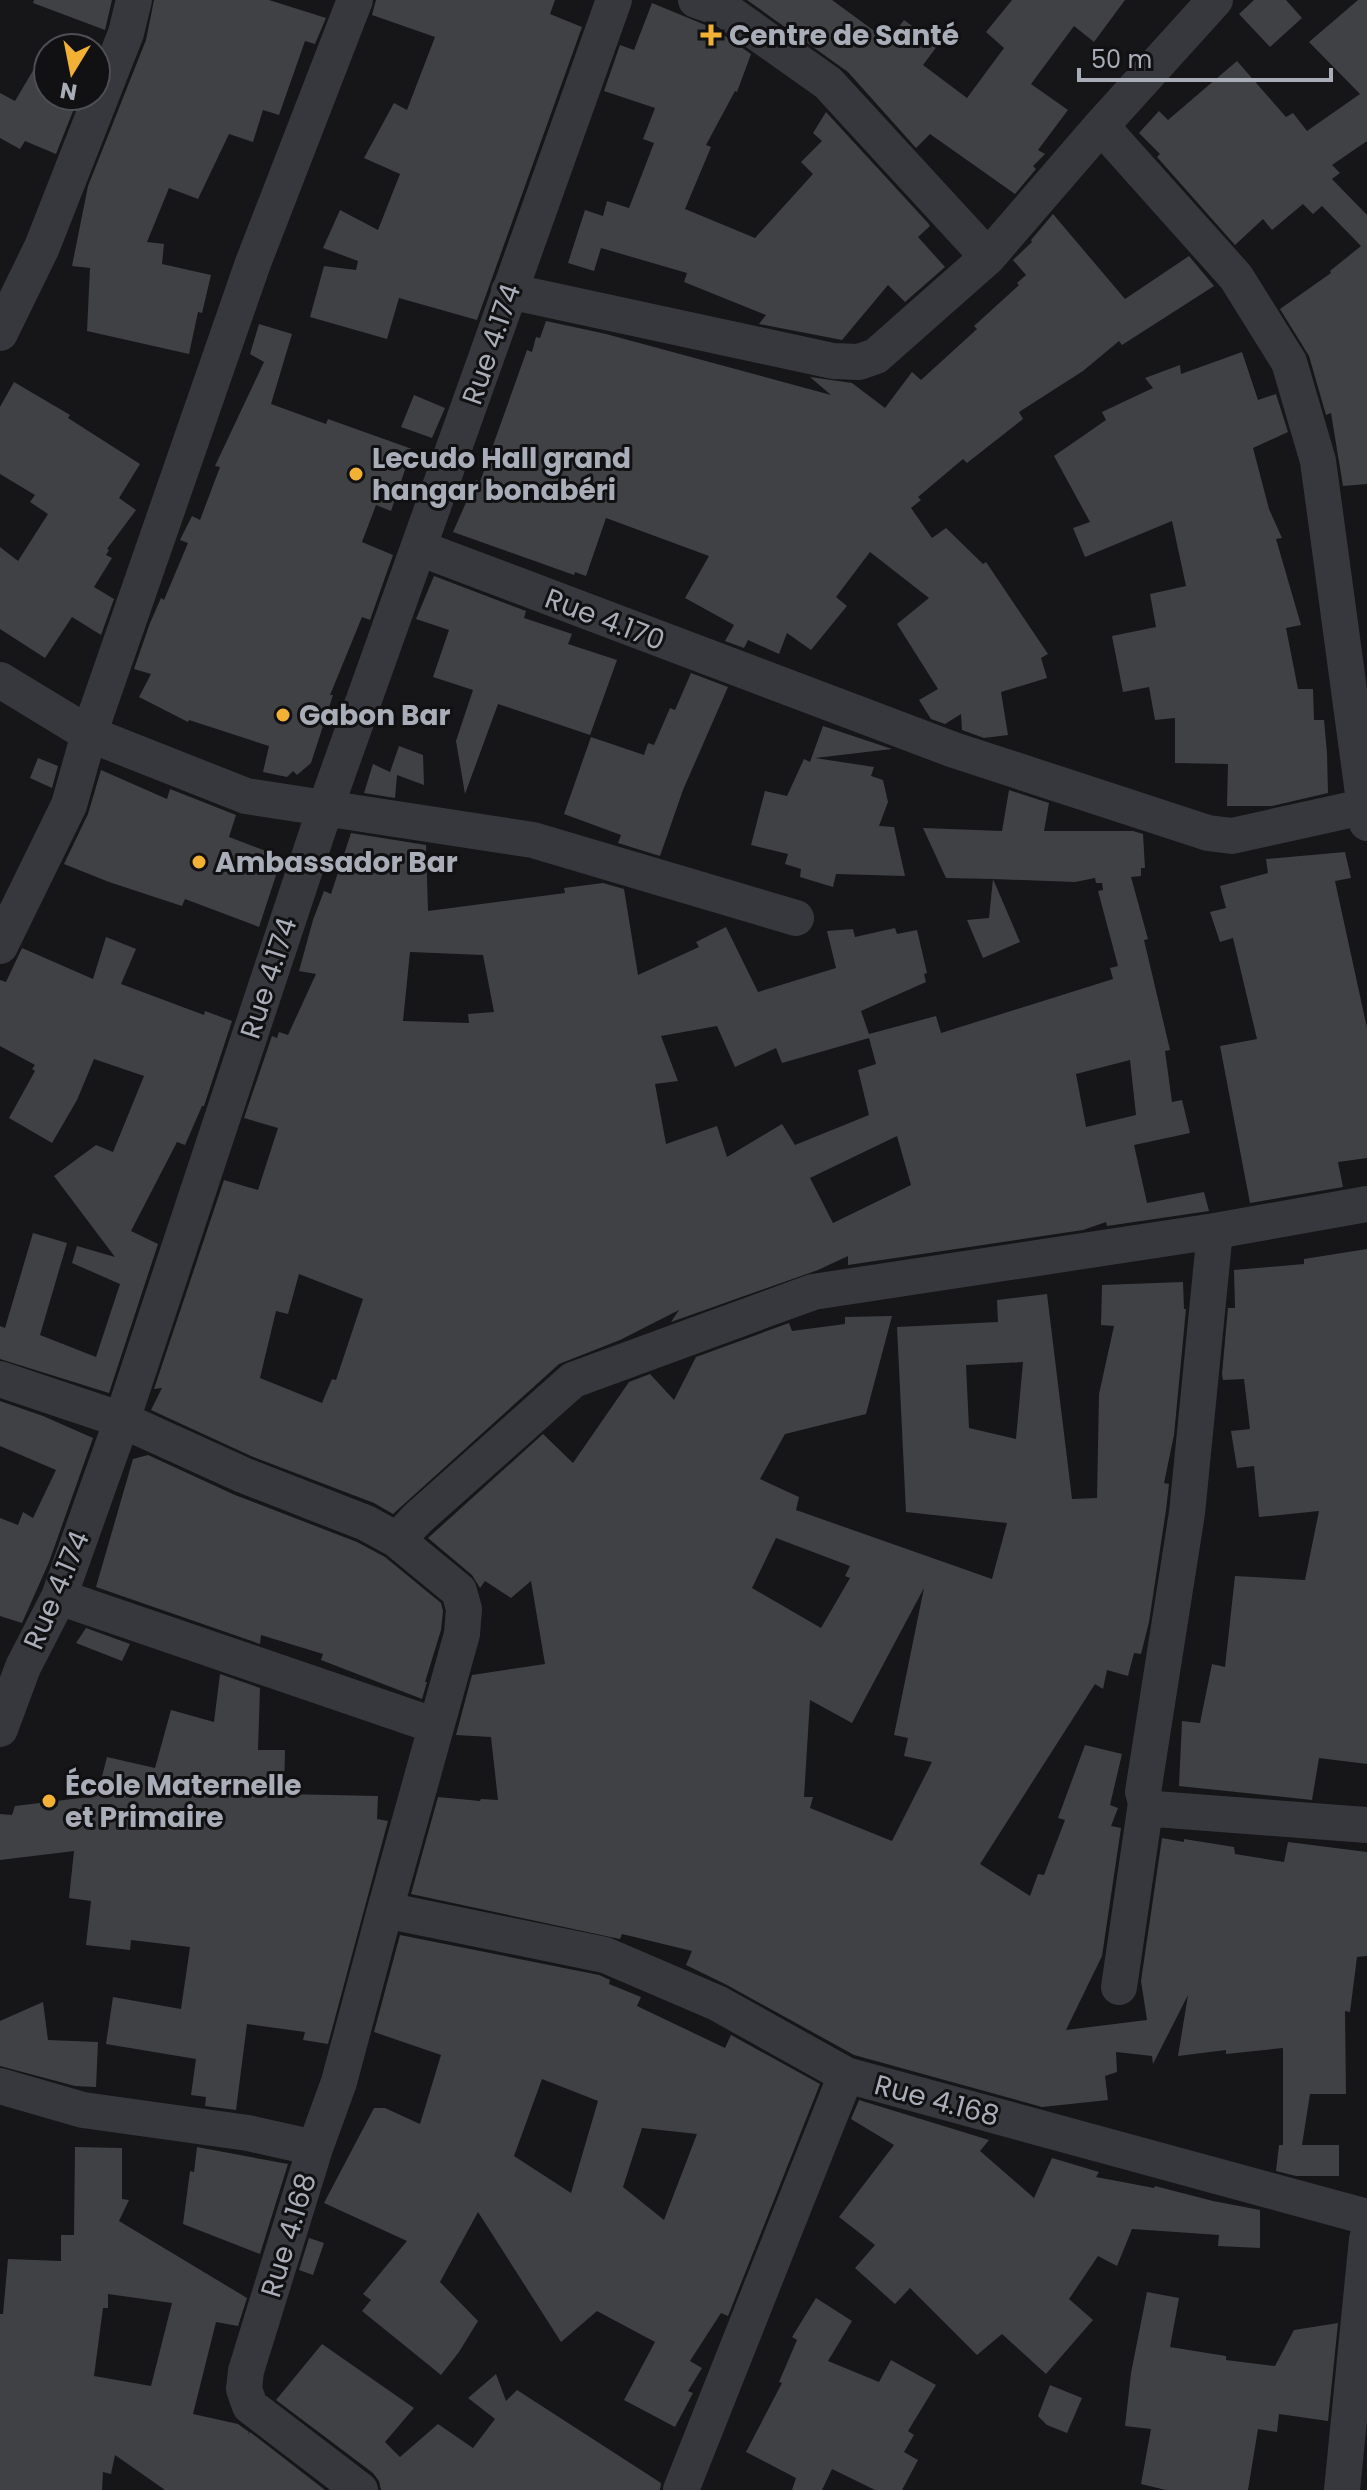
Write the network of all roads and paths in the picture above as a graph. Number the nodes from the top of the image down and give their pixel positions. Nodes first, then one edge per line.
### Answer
1 (134, 0) edge
2 (355, 0) edge
3 (614, 0) edge
4 (696, 0) edge
5 (1215, 0) edge
6 (1101, 126) junction
7 (988, 257) junction
8 (509, 291) junction
9 (0, 333) edge
10 (419, 548) junction
11 (0, 680) edge
12 (89, 734) junction
13 (326, 806) junction
14 (1366, 812) edge
15 (796, 918) dead end
16 (0, 946) edge
17 (1367, 1204) edge
18 (1215, 1231) junction
19 (0, 1379) edge
20 (122, 1420) junction
21 (397, 1540) junction
22 (59, 1597) junction
23 (436, 1726) junction
24 (0, 1729) edge
25 (1146, 1803) junction
26 (1367, 1825) edge
27 (385, 1910) junction
28 (1119, 1987) dead end
29 (846, 2075) junction
30 (0, 2086) edge
31 (315, 2148) junction
32 (1367, 2217) edge
33 (1367, 2239) edge
34 (360, 2490) edge
35 (681, 2490) edge
36 (1342, 2490) edge

1 - 9 street
2 - 12 street
3 - 8 street, Rue 4.174
4 - 7 street
5 - 6 street
6 - 7 street
6 - 14 street
7 - 8 street
8 - 10 street, Rue 4.174
10 - 13 street, Rue 4.174
10 - 14 street, Rue 4.170
11 - 12 street
12 - 13 street
12 - 16 street
13 - 15 street
13 - 20 street, Rue 4.174
17 - 18 street
18 - 21 street
18 - 25 street
19 - 20 street
20 - 21 street
20 - 22 street, Rue 4.174
21 - 23 street
22 - 23 street
22 - 24 street, Rue 4.174
23 - 27 street
25 - 26 street
25 - 28 street
27 - 29 street
27 - 31 street
29 - 32 street, Rue 4.168
29 - 35 street, Rue 4.168
30 - 31 street, Rue 4.168
31 - 34 street, Rue 4.168
33 - 36 street

